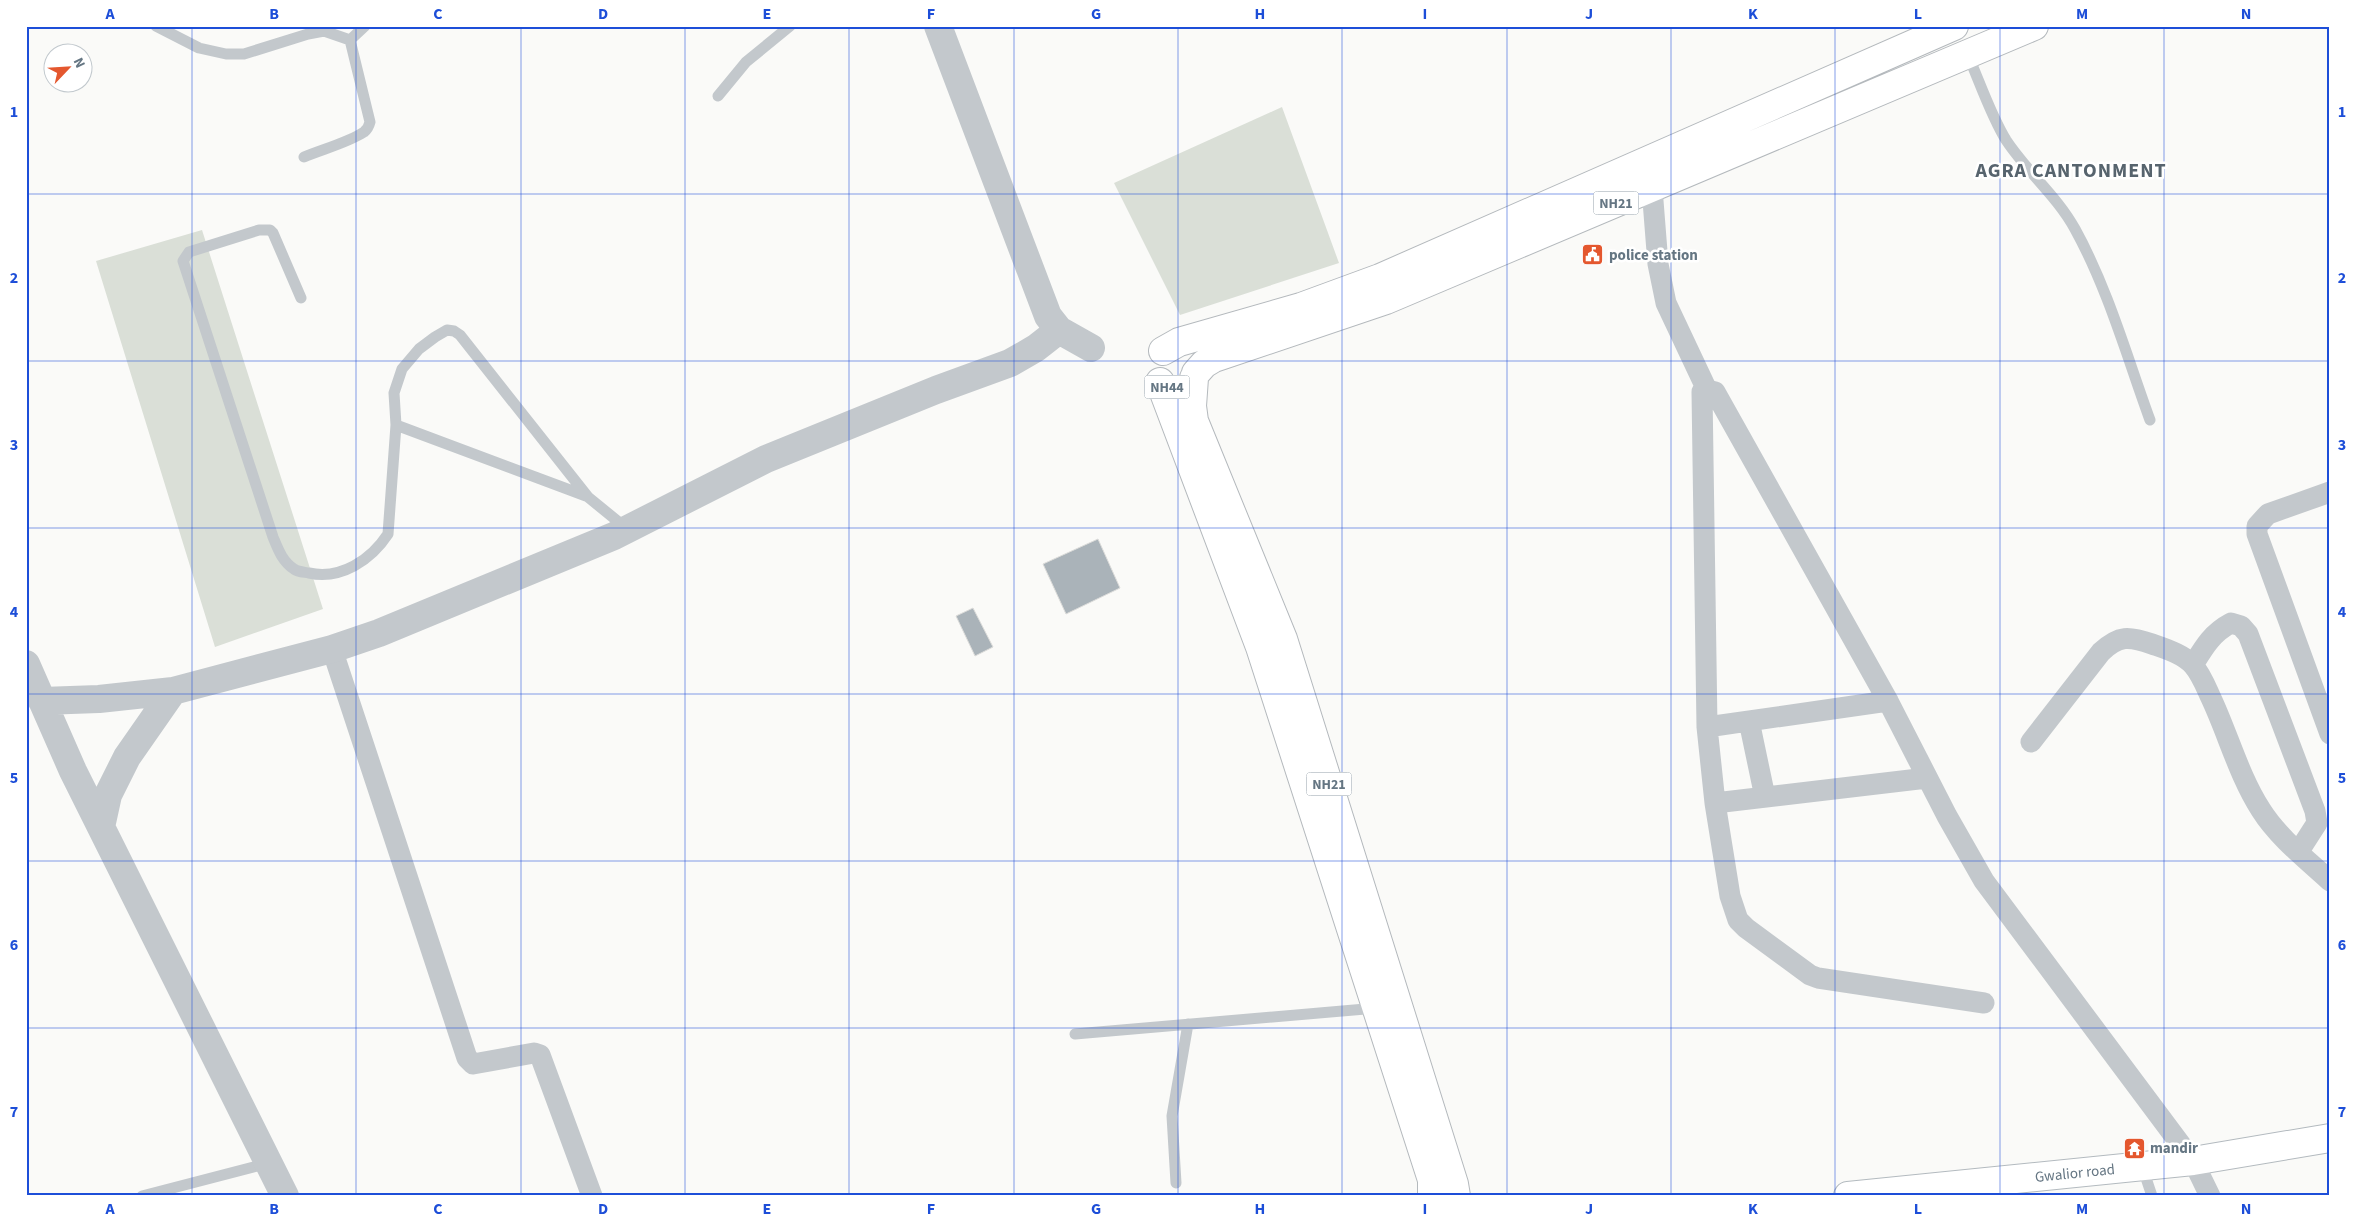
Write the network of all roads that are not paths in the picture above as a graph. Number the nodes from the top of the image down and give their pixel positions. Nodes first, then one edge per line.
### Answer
1 (156, 26) edge
2 (365, 26) edge
3 (790, 26) edge
4 (938, 26) edge
5 (1954, 26) edge
6 (2034, 26) edge
7 (350, 40) junction
8 (1967, 53) junction
9 (718, 96) dead end
10 (304, 157) dead end
11 (1652, 188) junction
12 (302, 298) dead end
13 (1059, 330) junction
14 (1091, 348) dead end
15 (1163, 351) junction
16 (1195, 375) junction
17 (1160, 382) junction
18 (1707, 390) junction
19 (2150, 420) dead end
20 (396, 425) junction
21 (2330, 492) edge
22 (588, 496) junction
23 (628, 529) junction
24 (332, 649) junction
25 (26, 664) edge
26 (2193, 665) junction
27 (173, 691) junction
28 (1888, 701) junction
29 (42, 702) junction
30 (1749, 721) junction
31 (1707, 728) junction
32 (2330, 734) edge
33 (2031, 742) dead end
34 (1927, 778) junction
35 (1765, 797) junction
36 (1715, 803) junction
37 (101, 827) junction
38 (2299, 851) junction
39 (2330, 881) edge
40 (1984, 1003) dead end
41 (1377, 1008) junction
42 (1188, 1024) junction
43 (1075, 1034) dead end
44 (2330, 1138) edge
45 (2193, 1161) junction
46 (268, 1164) junction
47 (2142, 1166) junction
48 (1176, 1183) dead end
49 (1930, 1192) edge
50 (142, 1196) edge
51 (285, 1196) edge
52 (592, 1196) edge
53 (1432, 1196) edge
54 (1456, 1196) edge
55 (1848, 1196) edge
56 (2152, 1196) edge
57 (2210, 1196) edge

1 - 7 lane
2 - 7 lane
3 - 9 lane
4 - 13 street
5 - 15 main road, NH21
6 - 8 main road, NH21
7 - 10 lane
8 - 11 main road, NH21
8 - 19 lane
11 - 16 main road, NH21
11 - 18 street
12 - 20 lane
13 - 14 street
13 - 23 street
15 - 16 main road, NH44
15 - 17 main road, NH44
16 - 17 main road, NH44
16 - 54 main road, NH21
17 - 41 main road, NH44
18 - 28 street
18 - 31 street
20 - 22 lane
20 - 22 lane
21 - 32 street
22 - 23 lane
23 - 24 street
24 - 27 street
24 - 52 street
25 - 29 street
26 - 33 street
26 - 38 street
26 - 38 street
27 - 29 street
27 - 37 street
28 - 30 street
28 - 34 street
29 - 37 street
30 - 31 street
30 - 35 street
31 - 36 street
34 - 35 street
34 - 45 street
35 - 36 street
36 - 40 street
37 - 46 street
38 - 39 street
41 - 42 lane
41 - 53 main road, NH44
42 - 43 lane
42 - 48 lane
44 - 45 main road, Gwalior road
45 - 47 main road, Gwalior road
45 - 57 street
46 - 50 lane
46 - 51 street
47 - 49 main road, Gwalior road
47 - 56 lane
49 - 55 main road, Gwalior road

